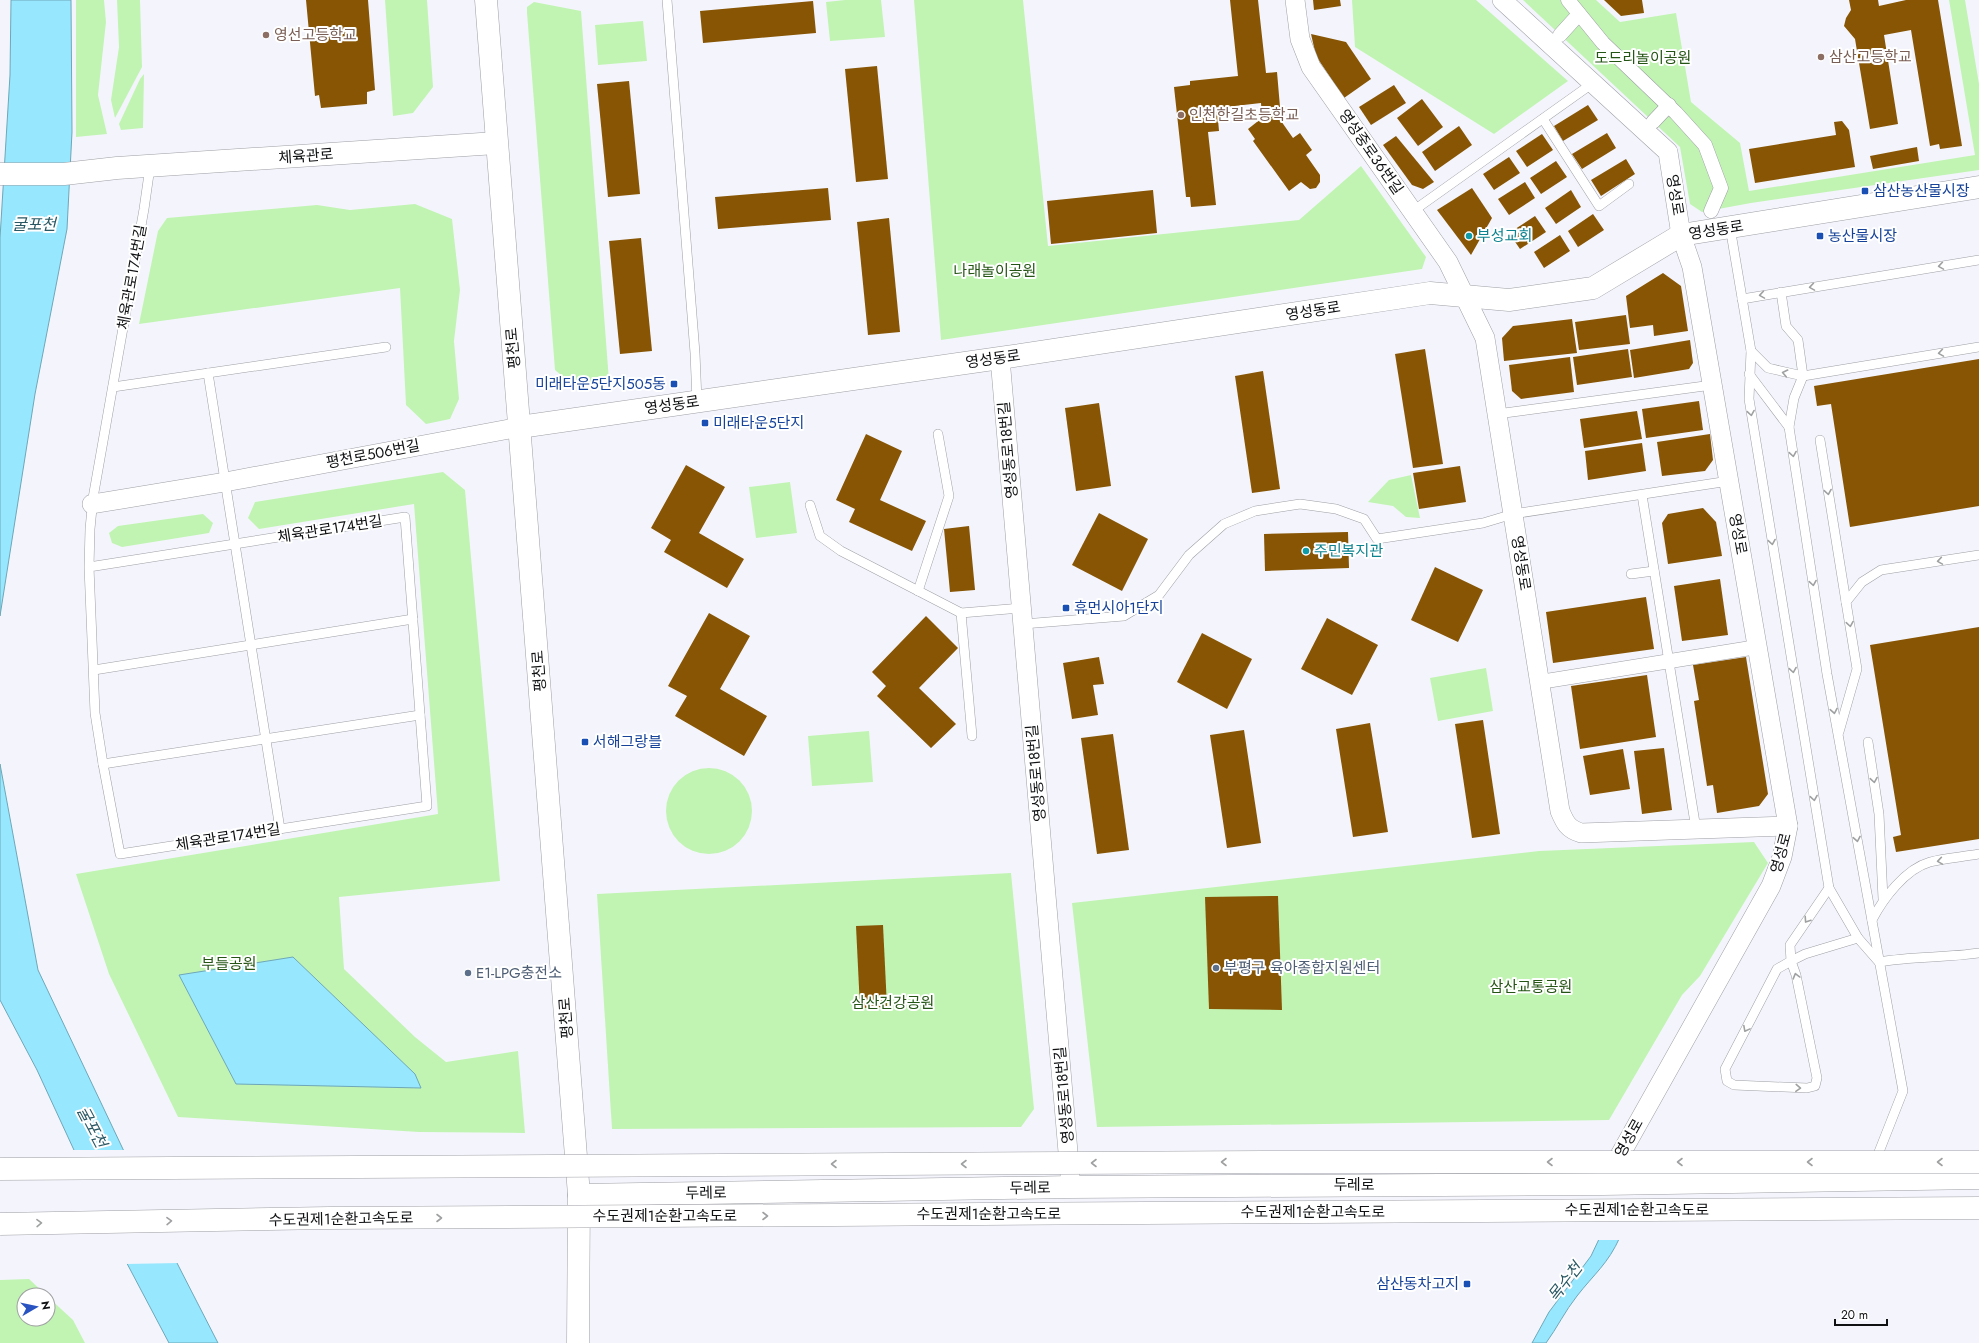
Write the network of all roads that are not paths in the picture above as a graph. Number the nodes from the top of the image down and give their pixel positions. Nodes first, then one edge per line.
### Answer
1 (486, 0) edge
2 (667, 0) edge
3 (1295, 0) edge
4 (1502, 0) edge
5 (1568, 0) edge
6 (1579, 14) junction
7 (1560, 35) dead end
8 (1593, 83) junction
9 (1669, 105) junction
10 (1542, 119) junction
11 (1654, 122) dead end
12 (496, 143) junction
13 (150, 167) junction
14 (0, 174) edge
15 (1629, 184) dead end
16 (1979, 187) edge
17 (1711, 210) dead end
18 (1412, 211) junction
19 (1730, 227) junction
20 (1681, 235) junction
21 (1979, 260) edge
22 (1781, 292) junction
23 (1465, 296) junction
24 (1742, 299) junction
25 (386, 347) dead end
26 (1979, 347) edge
27 (1751, 351) junction
28 (1000, 358) junction
29 (208, 373) junction
30 (1749, 374) junction
31 (1803, 376) junction
32 (1712, 385) junction
33 (113, 387) junction
34 (697, 401) junction
35 (1497, 414) junction
36 (520, 427) junction
37 (1789, 427) junction
38 (938, 434) dead end
39 (1820, 440) dead end
40 (225, 482) junction
41 (1729, 482) junction
42 (1642, 495) junction
43 (92, 504) junction
44 (810, 505) dead end
45 (1513, 514) junction
46 (235, 544) junction
47 (1979, 555) edge
48 (90, 567) junction
49 (1654, 571) junction
50 (1632, 574) dead end
51 (918, 591) junction
52 (1846, 602) junction
53 (961, 613) junction
54 (1022, 616) junction
55 (413, 619) junction
56 (251, 645) junction
57 (1757, 647) junction
58 (1668, 661) junction
59 (94, 670) junction
60 (1540, 682) junction
61 (420, 716) junction
62 (1838, 735) junction
63 (972, 736) dead end
64 (266, 739) junction
65 (1868, 742) dead end
66 (103, 764) junction
67 (1788, 826) junction
68 (280, 829) junction
69 (1696, 829) junction
70 (1979, 854) edge
71 (1829, 888) junction
72 (1883, 899) junction
73 (1872, 920) junction
74 (1858, 938) junction
75 (1979, 952) edge
76 (1791, 961) junction
77 (1879, 962) junction
78 (1979, 1162) edge
79 (0, 1169) edge
80 (1979, 1178) edge
81 (1868, 1180) junction
82 (1603, 1184) junction
83 (1072, 1187) junction
84 (579, 1195) junction
85 (1979, 1208) edge
86 (0, 1224) edge
87 (578, 1343) edge

1 - 12 main road, 평천로
2 - 34 lane
3 - 18 street, 영성중로36번길
4 - 8 street, 영성로
5 - 6 street
6 - 7 street
6 - 9 street
8 - 10 lane
8 - 20 street, 영성로
9 - 11 street
9 - 17 street
10 - 15 lane
10 - 18 lane
12 - 13 main road, 체육관로
12 - 36 main road, 평천로
13 - 14 main road, 체육관로
13 - 33 lane, 체육관로174번길
16 - 19 main road, 영성동로
18 - 23 street, 영성중로36번길
19 - 20 main road, 영성동로
19 - 24 lane
20 - 23 main road, 영성동로
20 - 32 street, 영성로
21 -> 22 lane
22 -> 24 lane
22 - 31 lane
23 - 28 main road, 영성동로
23 - 35 street, 영성동로
24 - 27 lane
25 - 29 lane
26 -> 31 lane
27 - 30 lane
31 -> 27 lane
28 - 34 main road, 영성동로
28 - 54 street, 영성동로18번길
29 - 33 lane
29 - 40 lane
30 - 37 lane
30 -> 71 lane
31 - 37 lane
32 - 35 lane
32 - 41 street, 영성로
33 - 43 lane, 체육관로174번길
34 - 36 main road, 영성동로
35 - 45 street, 영성동로
36 - 40 street, 평천로506번길
36 - 84 main road, 평천로
37 -> 62 lane
38 - 51 lane
39 -> 52 lane
40 - 43 street, 평천로506번길
40 - 46 lane
41 - 42 lane
41 - 57 street, 영성로
42 - 45 lane
42 - 49 lane
43 - 48 lane, 체육관로174번길
44 - 51 lane
45 - 54 lane
45 - 60 street, 영성동로
46 - 48 lane, 체육관로174번길
46 - 55 lane, 체육관로174번길
46 - 56 lane
47 -> 52 lane
48 - 59 lane, 체육관로174번길
49 - 50 lane
49 - 58 lane
51 - 53 lane
52 -> 62 lane
53 - 54 lane
53 - 63 lane
54 - 83 street, 영성동로18번길
55 - 56 lane
55 - 61 lane
56 - 59 lane
56 - 64 lane
57 - 58 street
57 - 67 street, 영성로
58 - 60 street
58 - 69 lane
59 - 66 lane, 체육관로174번길
60 - 69 street, 영성동로
61 - 64 lane
61 - 68 lane, 체육관로174번길
62 -> 73 lane
64 - 66 lane
64 - 68 lane
65 -> 72 lane
66 - 68 lane, 체육관로174번길
67 - 69 street, 영성동로
67 - 82 street, 영성로
70 -> 72 lane
71 - 74 lane
71 -> 76 lane
72 - 73 lane
73 - 77 lane
74 - 76 lane
74 - 77 lane
75 - 77 lane
76 -> 76 lane
77 - 81 lane
78 -> 79 main road, bridge
80 - 81 main road, 두레로
81 - 82 main road, 두레로
82 - 83 main road, 두레로
83 - 84 main road, 두레로
84 - 87 main road, 평천로
86 -> 85 main road, 수도권제1순환고속도로, bridge

